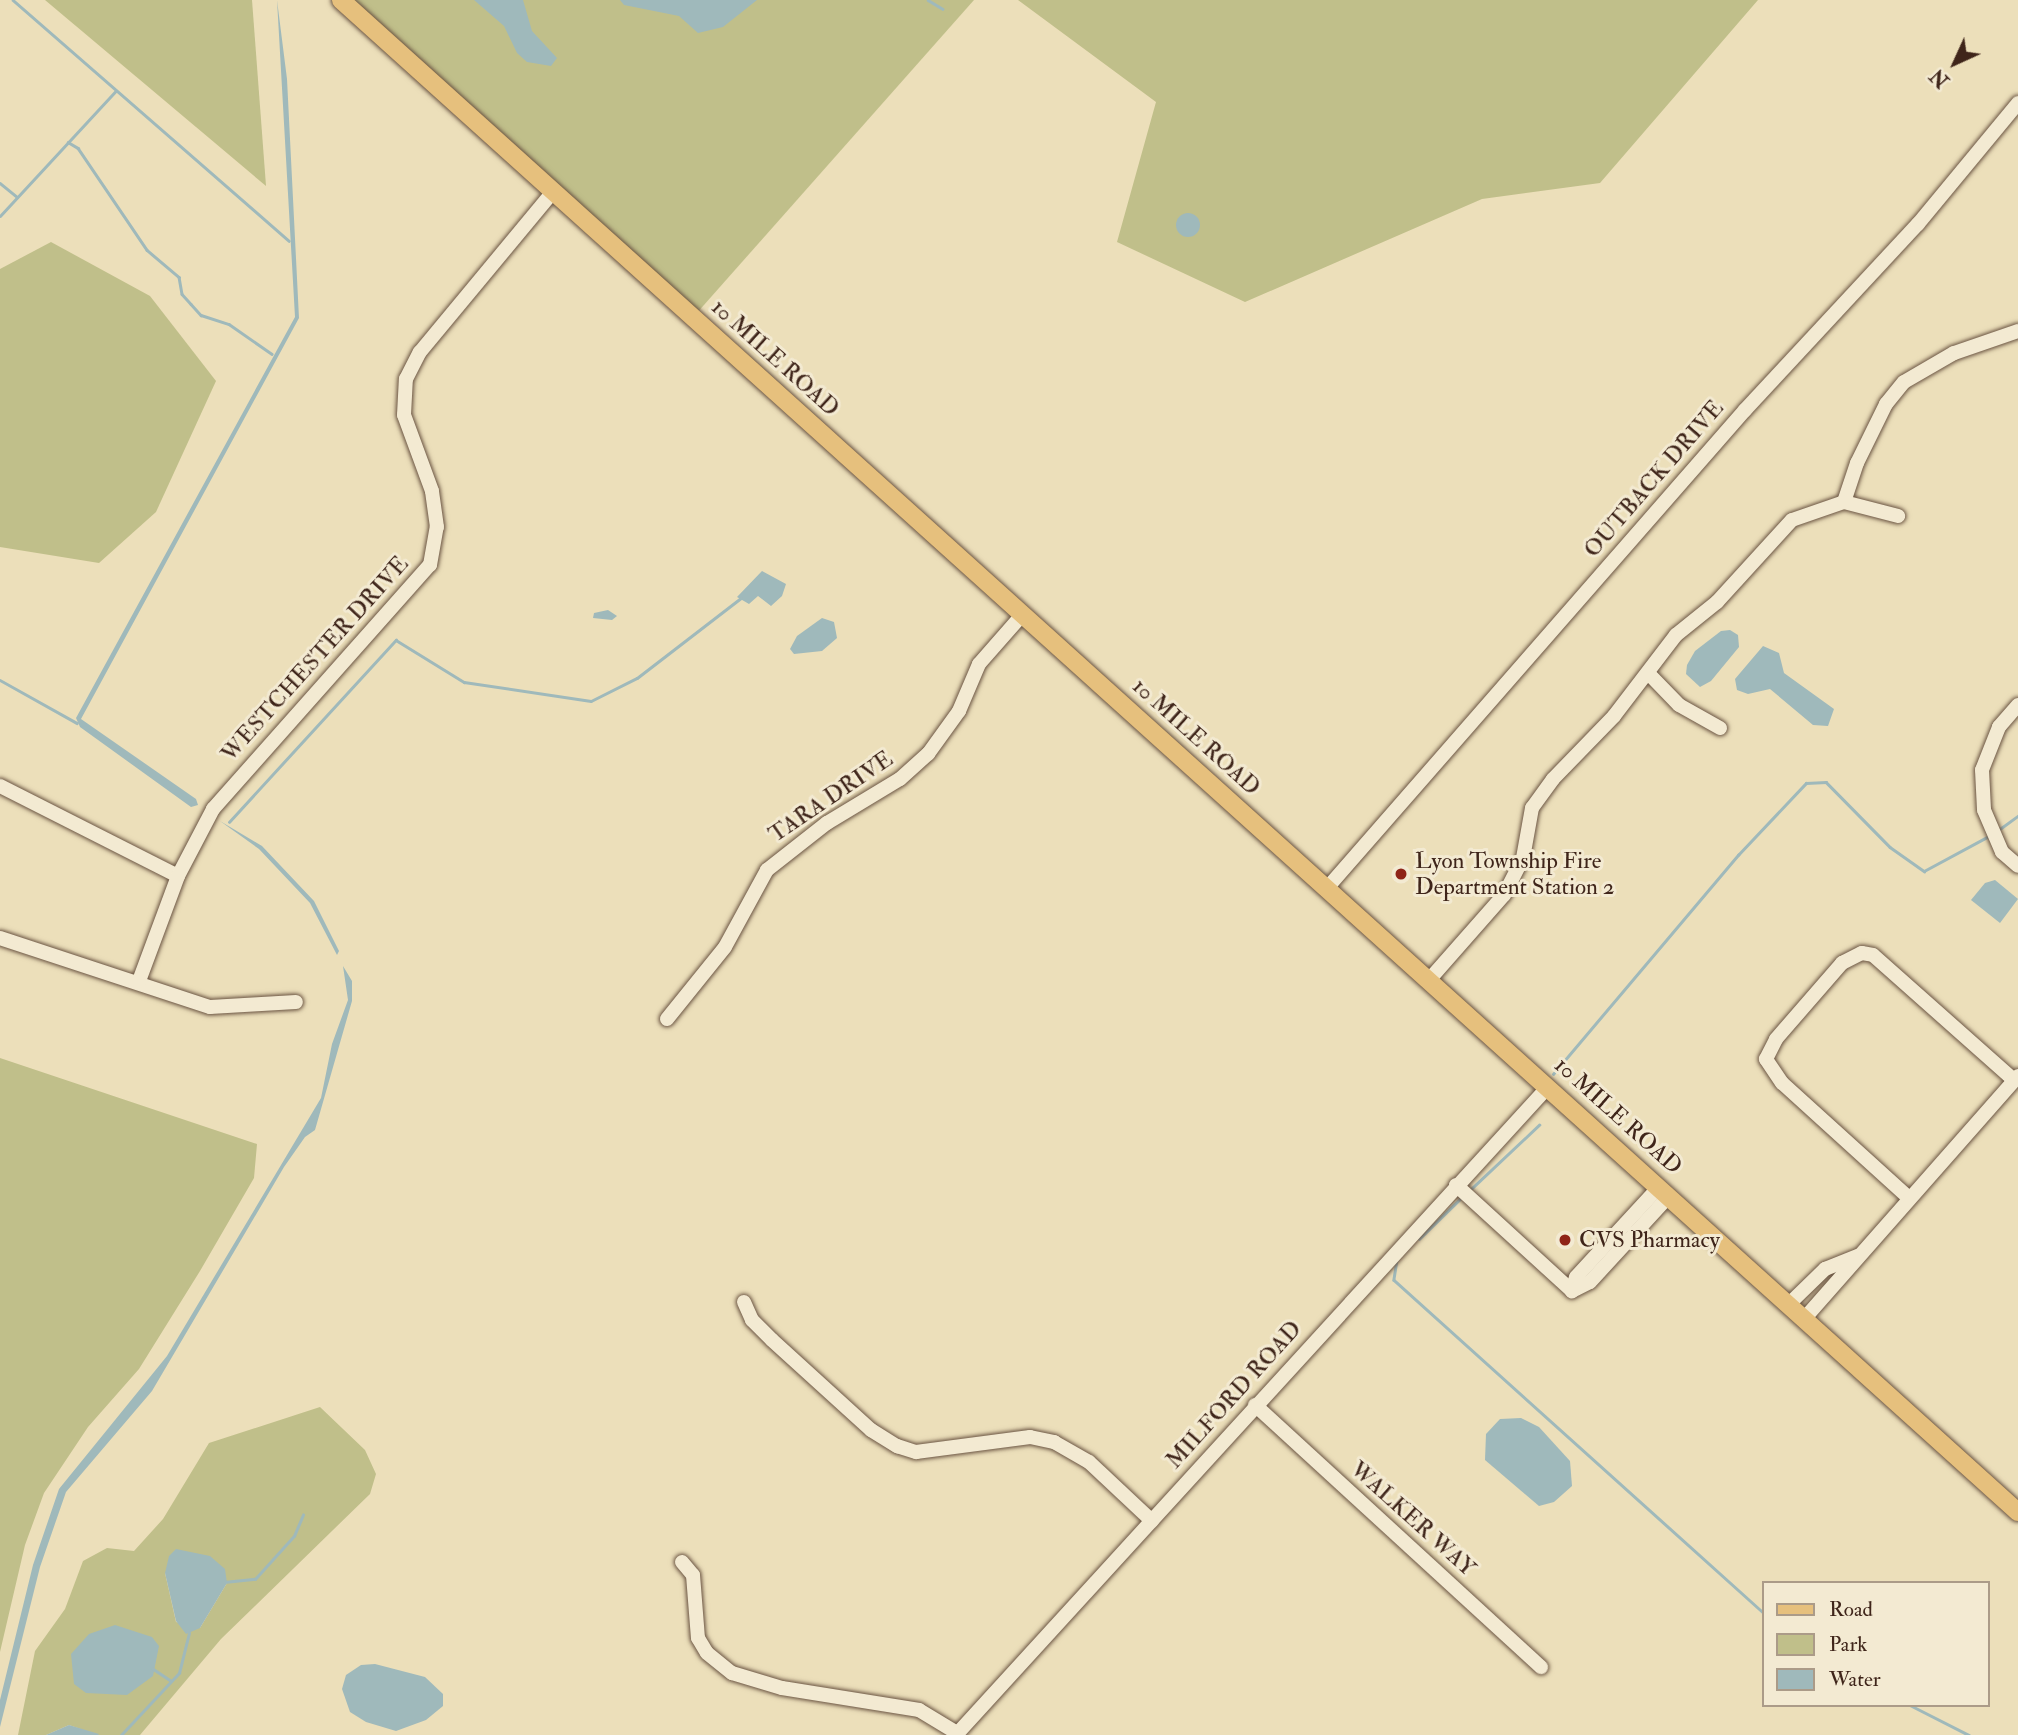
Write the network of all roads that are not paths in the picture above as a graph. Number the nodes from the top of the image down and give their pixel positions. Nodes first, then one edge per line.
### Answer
1 (341, 0) edge
2 (2018, 103) edge
3 (552, 192) junction
4 (2018, 331) edge
5 (1844, 502) junction
6 (1898, 516) dead end
7 (1023, 614) junction
8 (1649, 674) junction
9 (2018, 705) edge
10 (1720, 728) dead end
11 (0, 786) edge
12 (2018, 866) edge
13 (178, 876) junction
14 (1328, 887) junction
15 (0, 938) edge
16 (1429, 980) junction
17 (139, 981) junction
18 (296, 1002) dead end
19 (667, 1019) dead end
20 (2016, 1078) edge
21 (1548, 1087) junction
22 (1456, 1185) junction
23 (1664, 1191) junction
24 (1909, 1198) junction
25 (1858, 1255) junction
26 (744, 1302) dead end
27 (1788, 1305) junction
28 (1804, 1319) junction
29 (1255, 1405) junction
30 (2018, 1512) edge
31 (1152, 1521) junction
32 (682, 1562) dead end
33 (1541, 1667) dead end
34 (956, 1734) edge

1 - 3 main road, 10 MILE ROAD
2 - 14 street, OUTBACK DRIVE
3 - 7 main road, 10 MILE ROAD
3 - 13 street, WESTCHESTER DRIVE
4 - 5 street
5 - 6 street
5 - 8 street
7 - 14 main road, 10 MILE ROAD
7 - 19 street, TARA DRIVE
8 - 10 street
8 - 16 street
9 - 12 street
11 - 13 street
13 - 17 street, WESTCHESTER DRIVE
14 - 16 main road, 10 MILE ROAD
15 - 17 street
16 - 21 main road, 10 MILE ROAD
17 - 18 street
20 - 24 street
20 - 24 street
21 - 22 street, MILFORD ROAD
21 - 23 main road, 10 MILE ROAD
22 - 23 street
22 - 29 street, MILFORD ROAD
23 - 27 main road, 10 MILE ROAD
24 - 25 street
25 - 27 street
25 - 28 street
26 - 31 street
27 - 28 main road, 10 MILE ROAD
28 - 30 main road, 10 MILE ROAD
29 - 31 street, MILFORD ROAD
29 - 33 street, WALKER WAY
31 - 34 street, MILFORD ROAD
32 - 34 street

